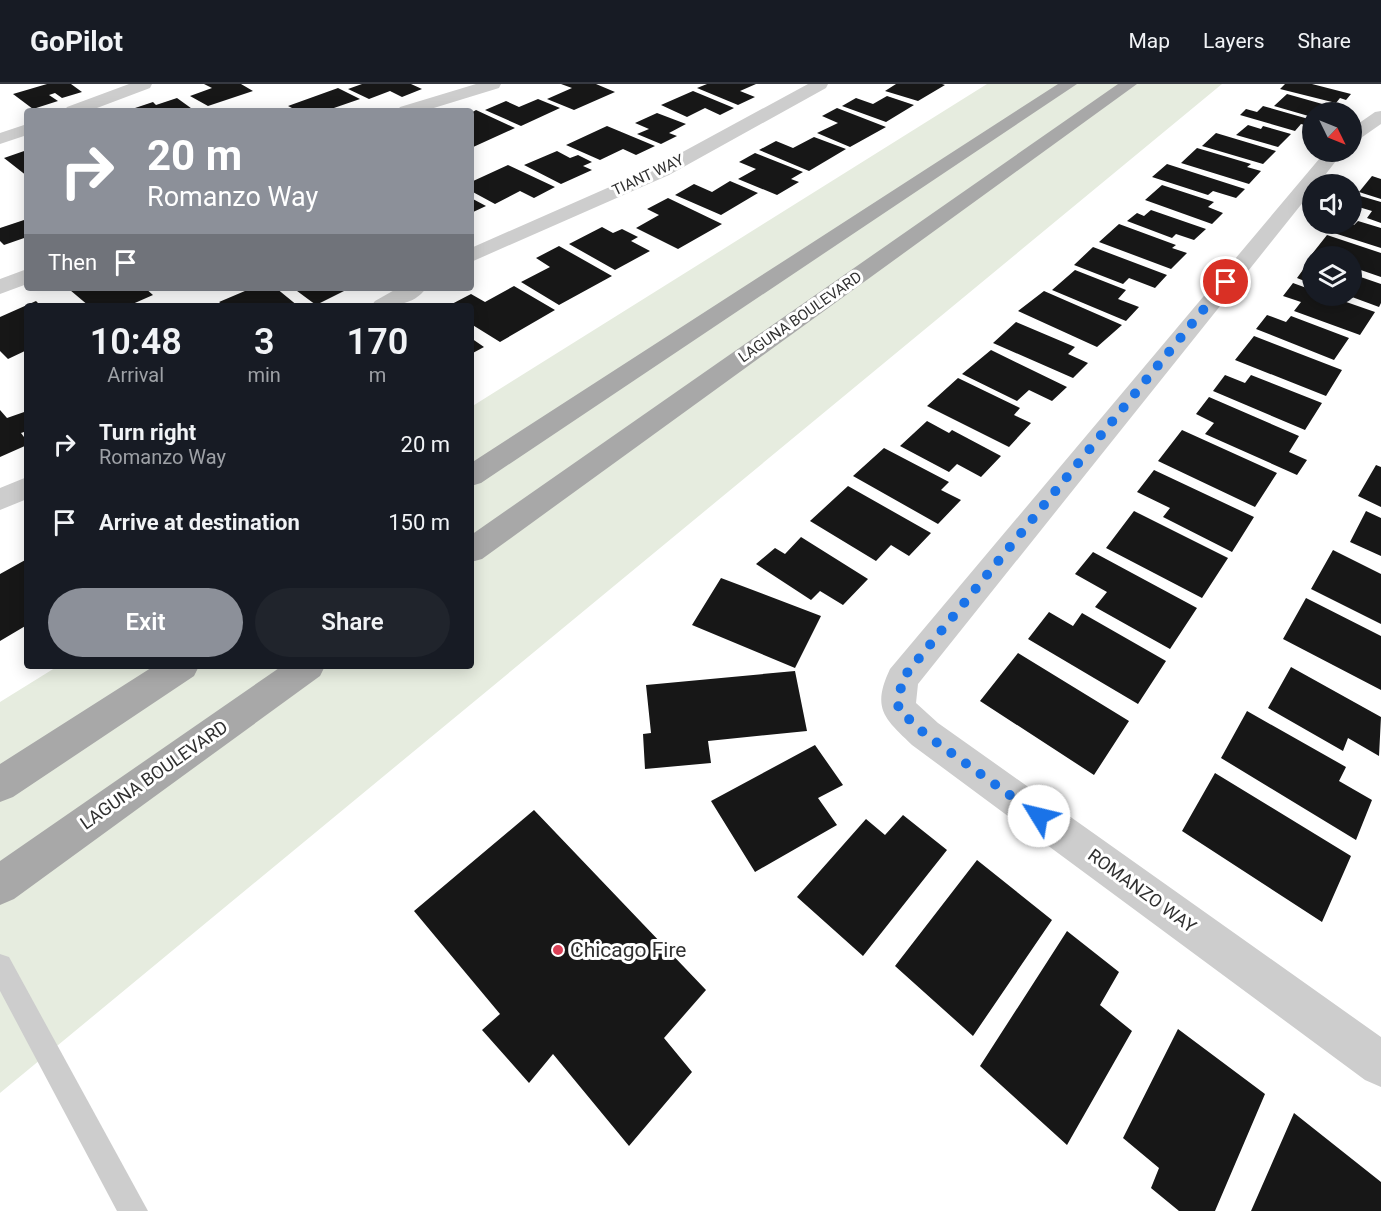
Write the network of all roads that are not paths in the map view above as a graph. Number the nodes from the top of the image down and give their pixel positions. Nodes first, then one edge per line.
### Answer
1 (144, 84) edge
2 (493, 84) edge
3 (820, 84) edge
4 (1069, 84) edge
5 (1129, 84) edge
6 (81, 108) edge
7 (416, 108) edge
8 (1381, 116) edge
9 (1362, 129) edge
10 (24, 130) edge
11 (0, 139) edge
12 (1326, 162) edge
13 (474, 255) edge
14 (24, 277) edge
15 (0, 287) edge
16 (410, 291) edge
17 (388, 303) edge
18 (474, 474) edge
19 (24, 488) edge
20 (0, 500) edge
21 (474, 549) edge
22 (177, 669) edge
23 (304, 669) edge
24 (0, 785) edge
25 (0, 885) edge
26 (0, 966) edge
27 (1381, 1064) edge
28 (133, 1211) edge

1 - 6 street
2 - 7 street
3 - 13 street, TIANT WAY
4 - 18 main road
5 - 21 main road, LAGUNA BOULEVARD
8 - 9 street
10 - 11 street
12 - 27 street, ROMANZO WAY
14 - 15 street
16 - 17 street
19 - 20 street
22 - 24 main road
23 - 25 main road, LAGUNA BOULEVARD
26 - 28 lane

